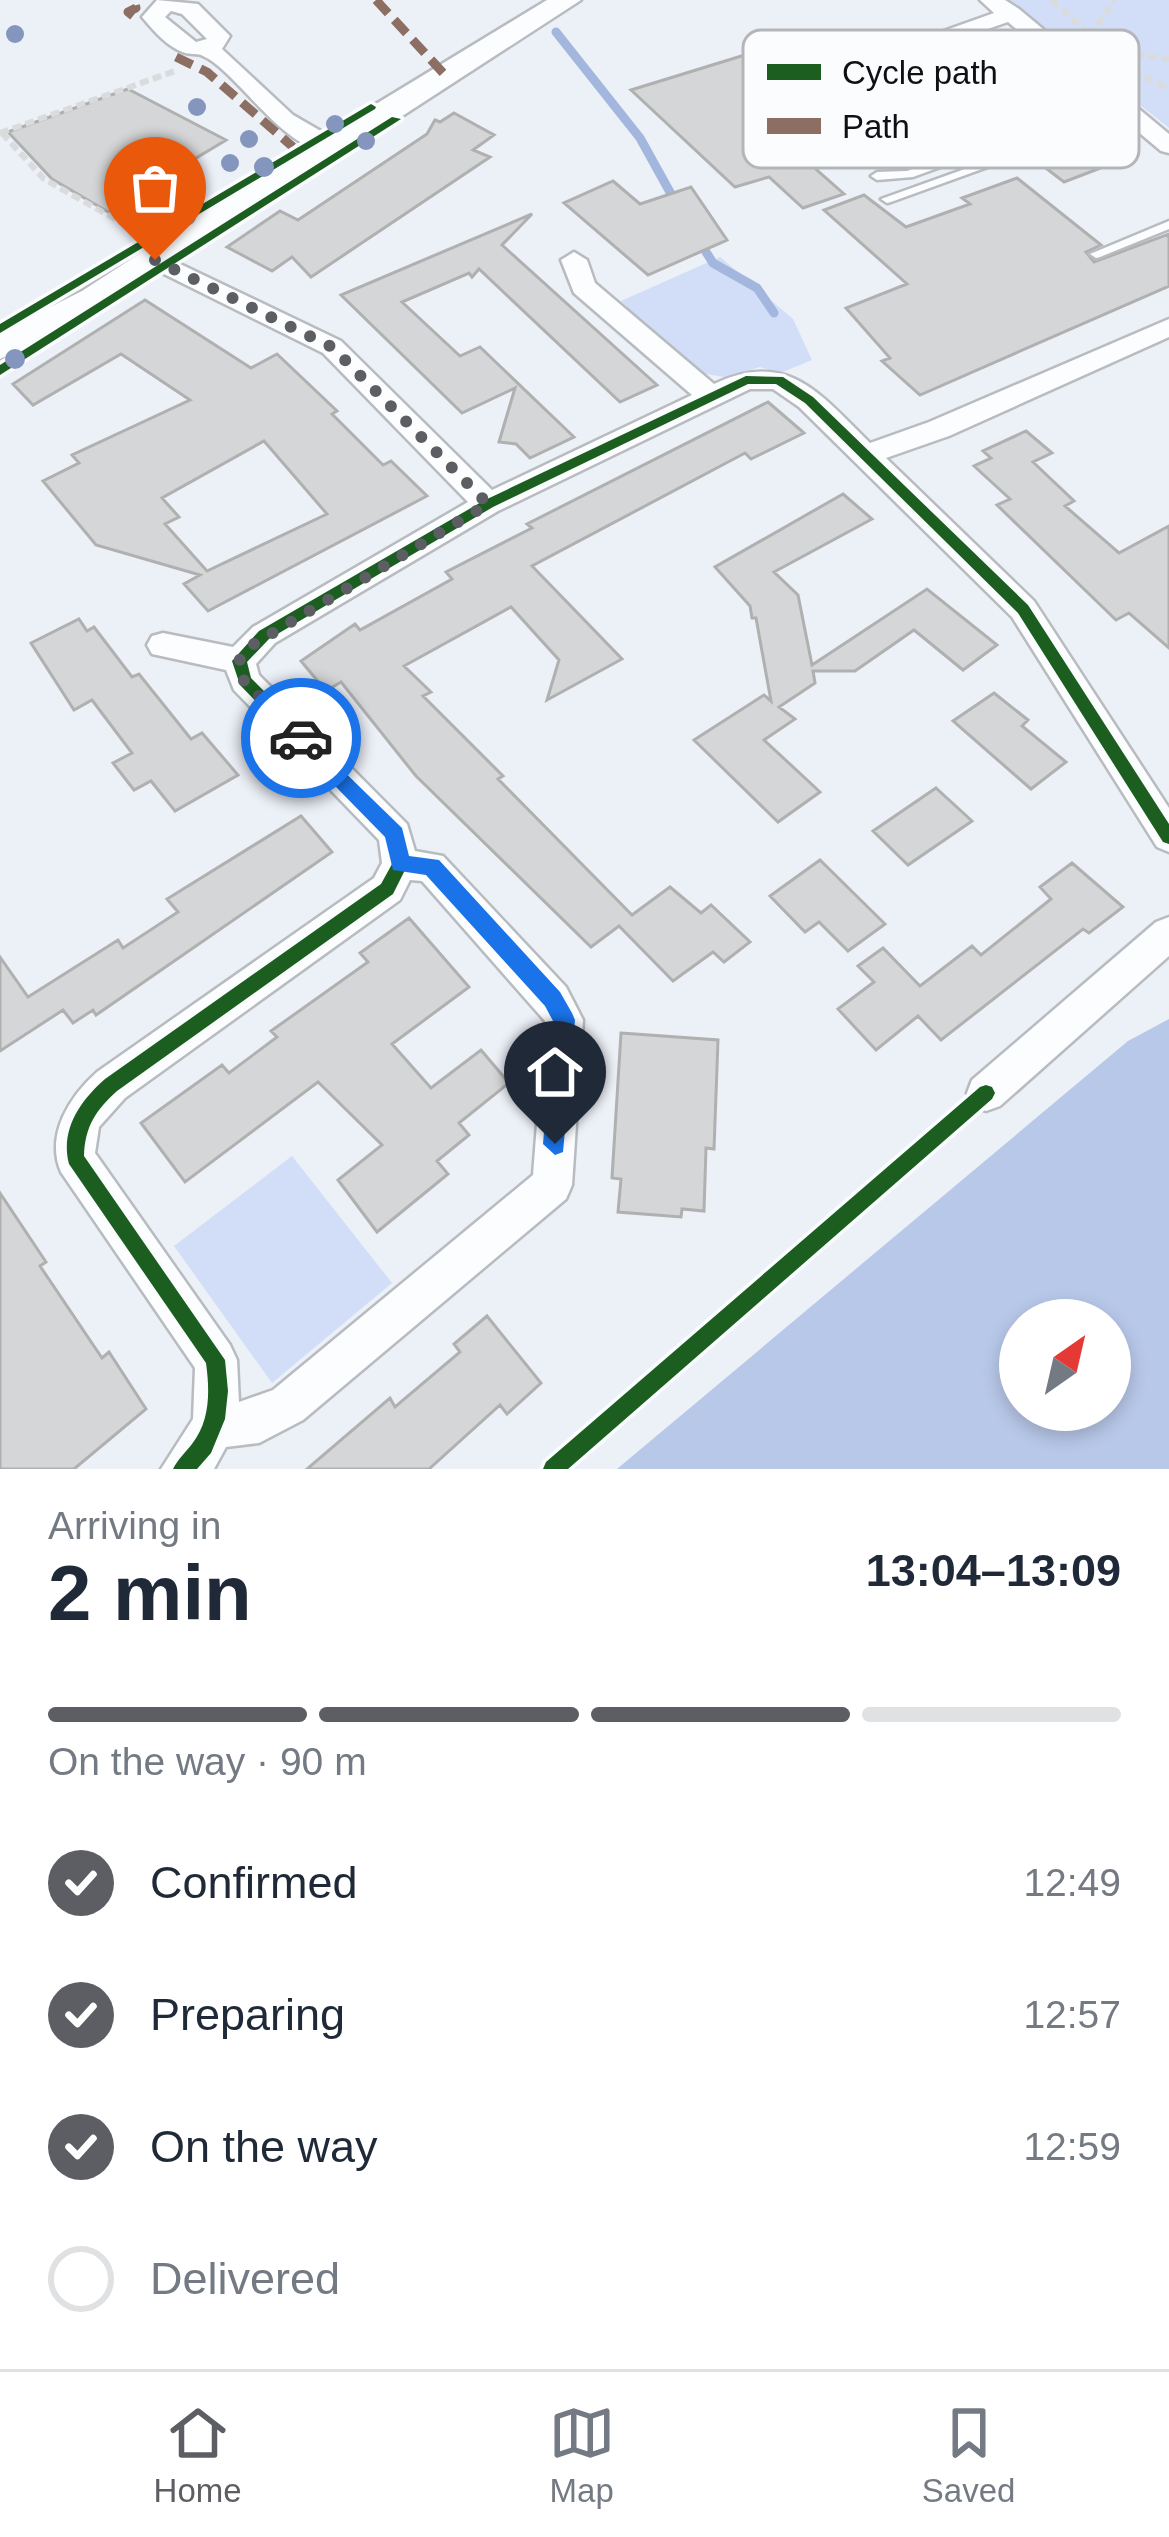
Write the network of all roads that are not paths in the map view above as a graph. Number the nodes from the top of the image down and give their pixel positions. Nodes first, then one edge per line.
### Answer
1 (567, 0) edge
2 (163, 2) edge
3 (1001, 7) edge
4 (943, 30) edge
5 (1029, 30) edge
6 (1139, 121) edge
7 (330, 146) junction
8 (1169, 146) edge
9 (928, 168) edge
10 (967, 168) edge
11 (877, 176) dead end
12 (887, 199) dead end
13 (1169, 224) edge
14 (148, 244) junction
15 (1096, 254) dead end
16 (574, 260) dead end
17 (1169, 327) edge
18 (0, 347) edge
19 (712, 397) junction
20 (867, 454) junction
21 (488, 504) junction
22 (163, 645) dead end
23 (239, 661) junction
24 (1169, 837) edge
25 (400, 864) junction
26 (1169, 933) edge
27 (986, 1093) dead end
28 (214, 1427) junction
29 (183, 1469) edge

1 - 7 main road
2 - 7 street
3 - 4 street
3 - 5 street
6 - 8 street
7 - 14 main road
9 - 11 lane
10 - 12 lane
13 - 15 lane
14 - 18 main road
14 - 21 street
16 - 19 street
17 - 20 street
19 - 20 street
19 - 21 street
20 - 24 street
21 - 23 street
22 - 23 street
23 - 25 street
25 - 28 street
25 - 28 street
26 - 27 street
28 - 29 street

